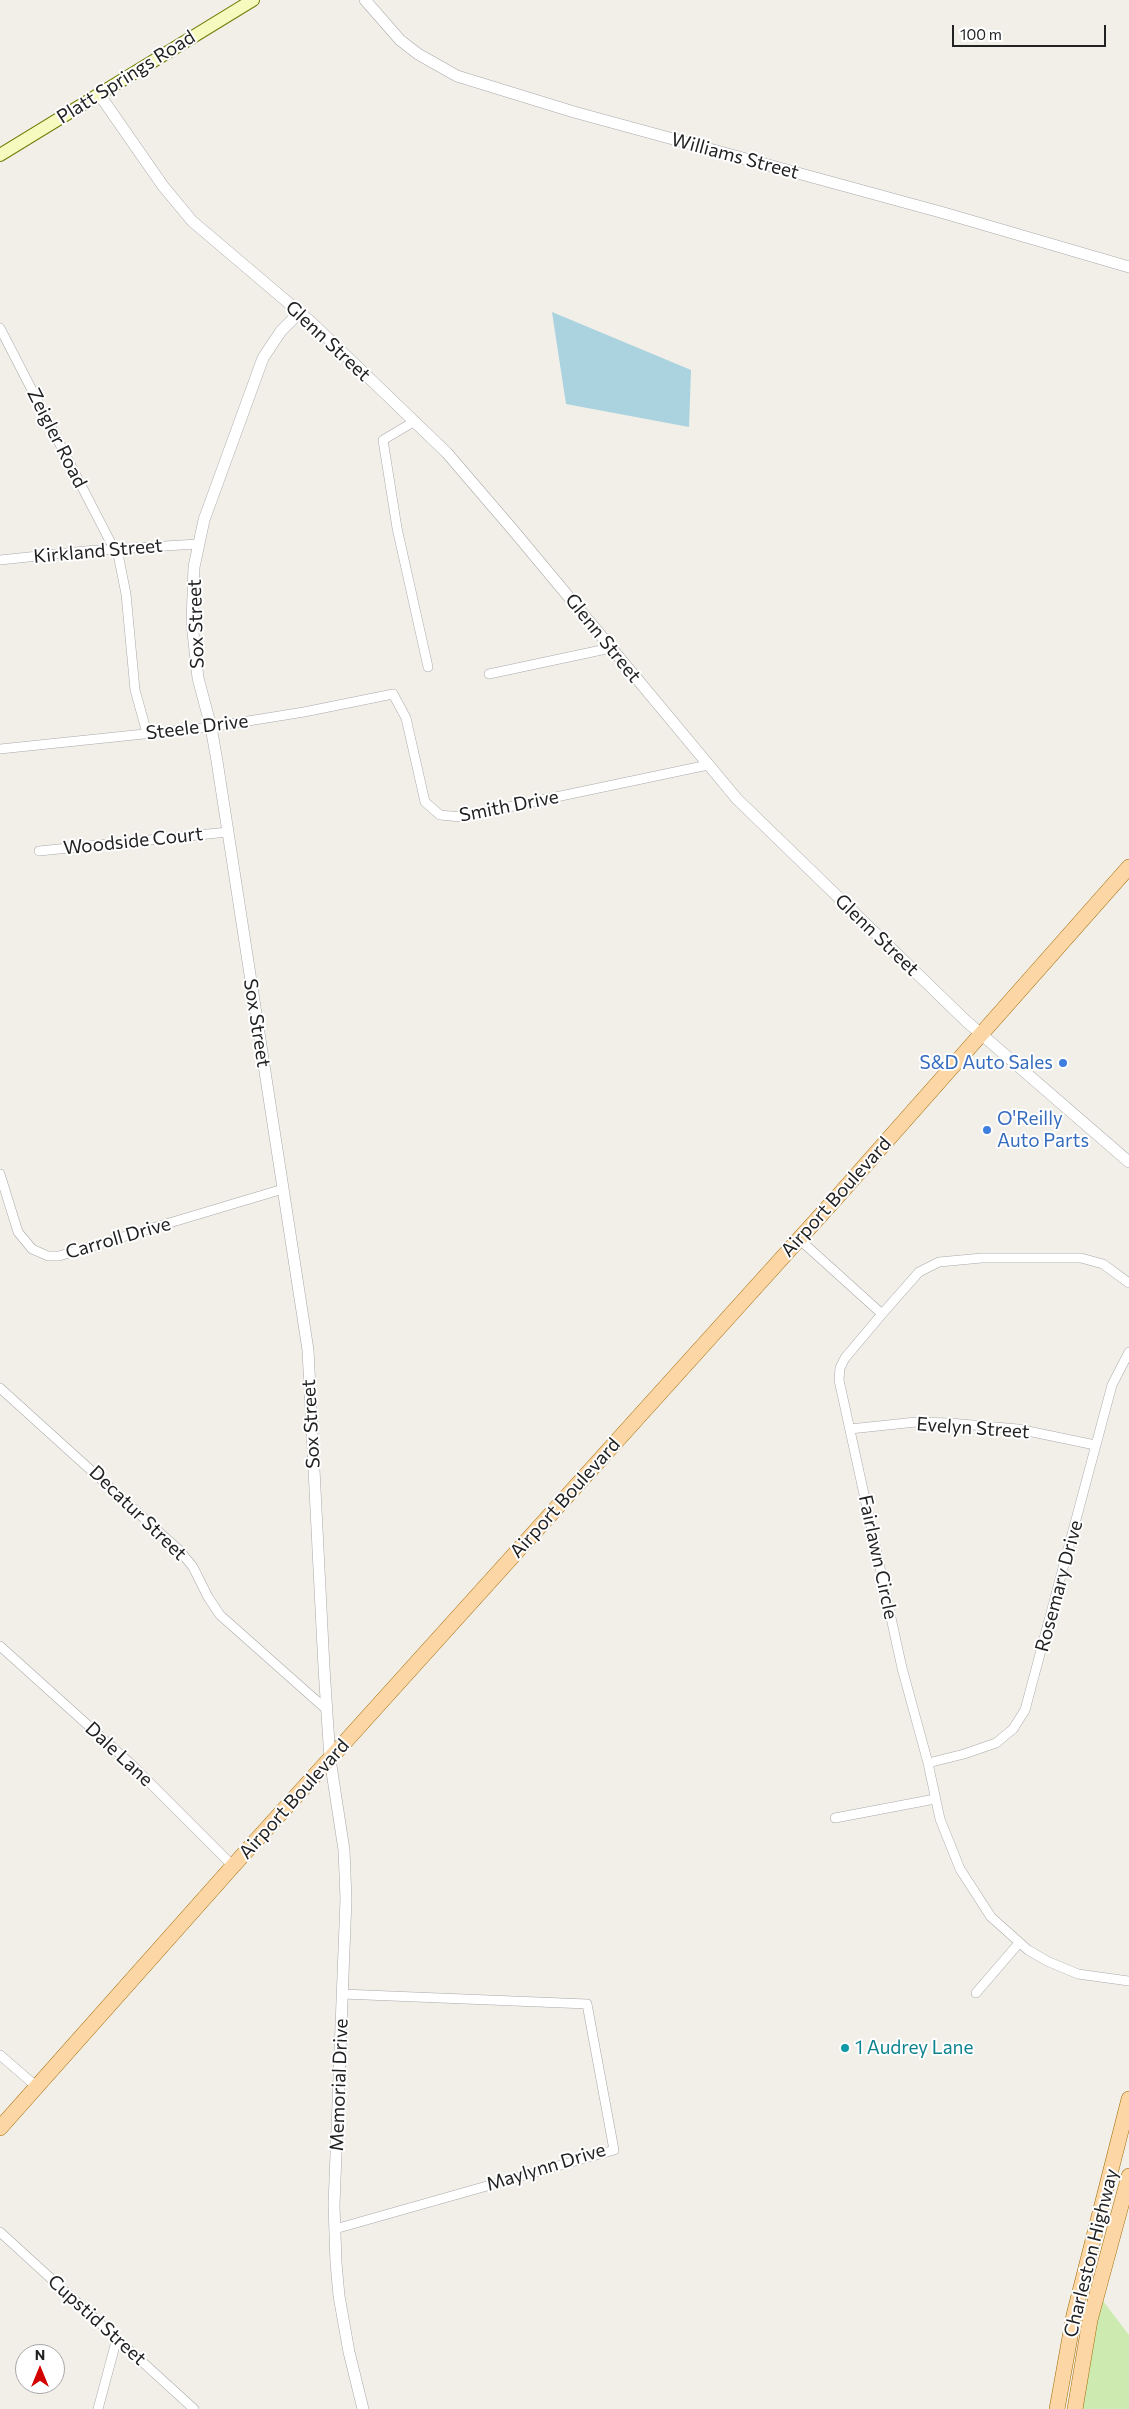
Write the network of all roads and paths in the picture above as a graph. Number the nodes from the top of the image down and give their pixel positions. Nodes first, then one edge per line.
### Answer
1 (253, 0) edge
2 (365, 0) edge
3 (99, 94) junction
4 (0, 154) edge
5 (1129, 267) edge
6 (299, 313) junction
7 (0, 328) edge
8 (415, 421) junction
9 (197, 544) junction
10 (115, 549) junction
11 (0, 560) edge
12 (611, 648) junction
13 (428, 667) dead end
14 (489, 674) dead end
15 (392, 694) joint
16 (211, 726) junction
17 (147, 733) junction
18 (0, 749) edge
19 (708, 765) junction
20 (228, 832) junction
21 (39, 851) dead end
22 (1129, 867) edge
23 (981, 1035) junction
24 (1129, 1162) edge
25 (0, 1174) edge
26 (283, 1188) junction
27 (799, 1239) junction
28 (1129, 1283) edge
29 (882, 1314) junction
30 (1129, 1352) edge
31 (0, 1388) edge
32 (850, 1429) junction
33 (1095, 1445) junction
34 (0, 1646) edge
35 (328, 1710) junction
36 (330, 1759) junction
37 (928, 1763) junction
38 (935, 1799) junction
39 (835, 1818) dead end
40 (233, 1866) junction
41 (1019, 1943) junction
42 (1129, 1981) edge
43 (976, 1993) dead end
44 (342, 1994) junction
45 (0, 2055) edge
46 (37, 2087) junction
47 (1129, 2099) edge
48 (0, 2128) edge
49 (1129, 2176) edge
50 (335, 2229) junction
51 (0, 2232) edge
52 (117, 2338) junction
53 (98, 2409) edge
54 (194, 2409) edge
55 (363, 2409) edge
56 (1057, 2409) edge
57 (1075, 2409) edge

1 - 3 main road, Platt Springs Road
2 - 5 street, Williams Street
3 - 4 main road, Platt Springs Road
3 - 6 street, Glenn Street
6 - 8 street, Glenn Street
6 - 9 street, Sox Street
7 - 10 street, Zeigler Road
8 - 12 street, Glenn Street
8 - 13 street
9 - 10 street, Kirkland Street
9 - 16 street, Sox Street
10 - 11 street, Kirkland Street
10 - 17 street, Zeigler Road
12 - 14 street
12 - 19 street, Glenn Street
15 - 16 street, Steele Drive
15 - 19 street, Smith Drive
16 - 17 street, Steele Drive
16 - 20 street, Sox Street
17 - 18 street, Steele Drive
19 - 23 street, Glenn Street
20 - 21 street, Woodside Court
20 - 26 street, Sox Street
22 - 23 main road, Airport Boulevard
23 - 24 street, Glenn Street
23 - 27 main road, Airport Boulevard
25 - 26 street, Carroll Drive
26 - 35 street, Sox Street
27 - 29 street
27 - 36 main road, Airport Boulevard
28 - 29 street, Fairlawn Circle
29 - 32 street, Fairlawn Circle
30 - 33 street, Rosemary Drive
31 - 35 street, Decatur Street
32 - 33 street, Evelyn Street
32 - 37 street, Fairlawn Circle
33 - 37 street, Rosemary Drive
34 - 40 street, Dale Lane
35 - 36 street, Sox Street
36 - 40 main road, Airport Boulevard
36 - 44 street, Memorial Drive
37 - 38 street, Fairlawn Circle
38 - 39 street
38 - 41 street, Fairlawn Circle
40 - 46 main road, Airport Boulevard
41 - 42 street, Fairlawn Circle
41 - 43 street
44 - 50 street, Memorial Drive
44 - 50 street, Maylynn Drive
45 - 46 street
46 - 48 main road, Airport Boulevard
47 - 56 main road, Charleston Highway
49 - 57 main road, Charleston Highway
50 - 55 street, Memorial Drive
51 - 52 street, Cupstid Street
52 - 53 street
52 - 54 street, Cupstid Street

